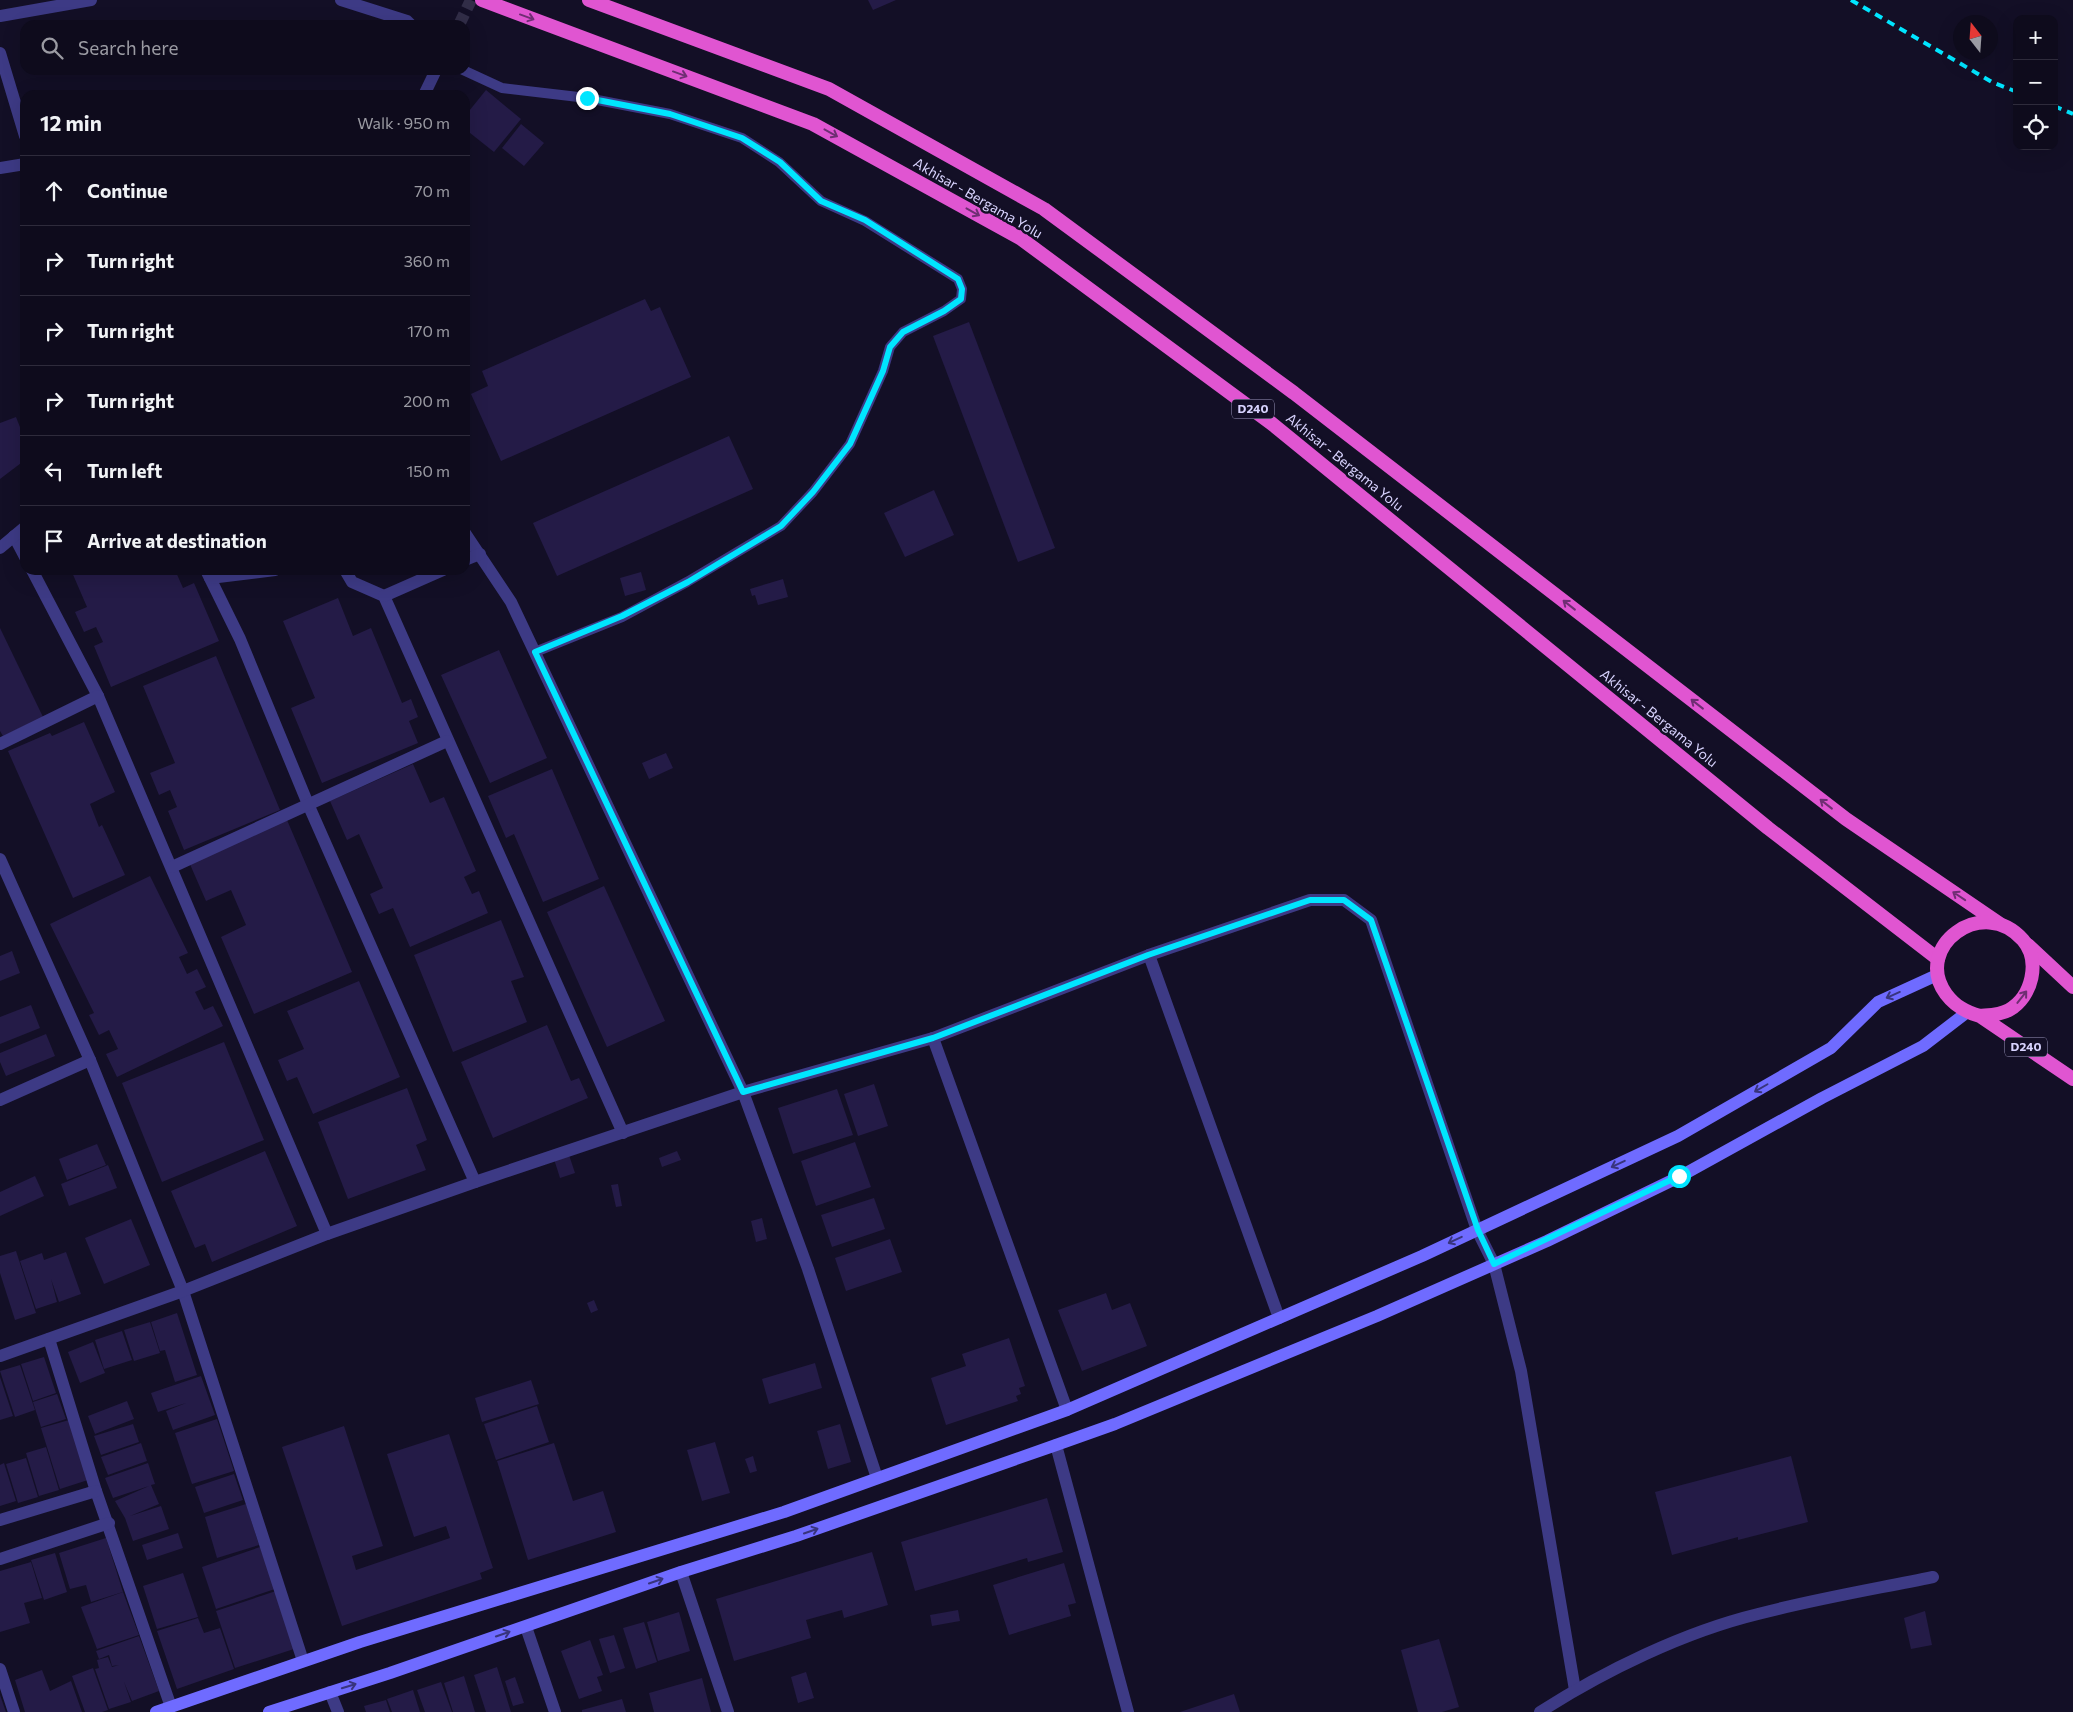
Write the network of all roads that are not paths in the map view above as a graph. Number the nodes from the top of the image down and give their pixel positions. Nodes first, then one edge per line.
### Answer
1 (91, 0) edge
2 (341, 0) edge
3 (482, 0) edge
4 (589, 0) edge
5 (0, 16) edge
6 (407, 20) edge
7 (0, 53) edge
8 (470, 74) edge
9 (434, 75) edge
10 (426, 90) edge
11 (20, 119) edge
12 (20, 165) edge
13 (0, 168) edge
14 (20, 531) edge
15 (14, 536) junction
16 (470, 540) edge
17 (20, 547) edge
18 (0, 548) edge
19 (480, 554) junction
20 (470, 558) edge
21 (35, 575) edge
22 (208, 575) edge
23 (347, 575) edge
24 (432, 575) edge
25 (384, 596) junction
26 (535, 652) junction
27 (98, 696) junction
28 (447, 741) junction
29 (0, 744) edge
30 (308, 804) junction
31 (0, 859) edge
32 (172, 866) junction
33 (2000, 924) junction
34 (2025, 942) junction
35 (1148, 955) junction
36 (1938, 959) junction
37 (1937, 975) junction
38 (2073, 987) edge
39 (1973, 1014) junction
40 (933, 1038) junction
41 (90, 1060) junction
42 (2073, 1079) edge
43 (743, 1092) junction
44 (0, 1100) edge
45 (623, 1133) junction
46 (475, 1182) junction
47 (1478, 1230) junction
48 (327, 1234) junction
49 (1494, 1264) junction
50 (183, 1291) junction
51 (1279, 1318) junction
52 (49, 1339) junction
53 (0, 1356) edge
54 (1067, 1410) junction
55 (1056, 1445) junction
56 (877, 1478) junction
57 (96, 1491) junction
58 (0, 1520) edge
59 (109, 1523) junction
60 (0, 1559) edge
61 (681, 1572) junction
62 (1933, 1577) dead end
63 (526, 1626) junction
64 (304, 1661) junction
65 (0, 1669) edge
66 (1575, 1690) junction
67 (330, 1692) junction
68 (171, 1707) junction
69 (14, 1712) edge
70 (156, 1712) edge
71 (270, 1712) edge
72 (338, 1712) edge
73 (555, 1712) edge
74 (728, 1712) edge
75 (1128, 1712) edge
76 (1540, 1712) edge

1 - 5 street
2 - 6 street
3 -> 36 highway, Akhisar - Bergama Yolu / D240
33 -> 4 highway, Akhisar - Bergama Yolu / D240
7 - 11 street
8 - 26 lane
9 - 10 street
12 - 13 street
14 - 15 street
15 - 17 street
15 - 18 street
16 - 19 street
19 - 20 street
19 - 26 street
21 - 27 street
22 - 30 street
23 - 25 street
24 - 25 street
25 - 28 street
26 - 43 street
27 - 29 street
27 - 32 street
28 - 30 street
28 - 45 street
30 - 32 street
30 - 46 street
31 - 41 street
32 - 48 street
33 - 34 highway, Akhisar - Bergama Yolu
33 - 36 highway
34 - 38 highway, Akhisar - Bergama Yolu
39 -> 34 highway
35 - 40 street
35 - 47 street
35 - 51 street
36 - 37 highway
37 - 39 highway
37 -> 47 main road
39 - 42 highway, D240
39 - 49 main road
40 - 43 street
40 - 54 street
41 - 44 street
41 - 50 street
43 - 45 street
43 - 56 street
45 - 46 street
46 - 48 street
47 - 49 street
47 -> 51 main road
48 - 50 street
49 - 55 main road
49 - 66 street
50 - 52 street
50 - 64 street
51 - 54 main road
52 - 53 street
52 - 57 street
54 - 56 main road
61 -> 55 main road
55 - 75 street
56 - 64 main road
57 - 58 street
57 - 59 street
59 - 60 street
59 - 68 street
63 -> 61 main road
61 - 74 street
62 - 66 street
67 -> 63 main road
63 - 73 street
64 - 68 main road
65 - 69 street
66 - 76 street
67 - 71 main road
67 - 72 street
68 - 70 main road

